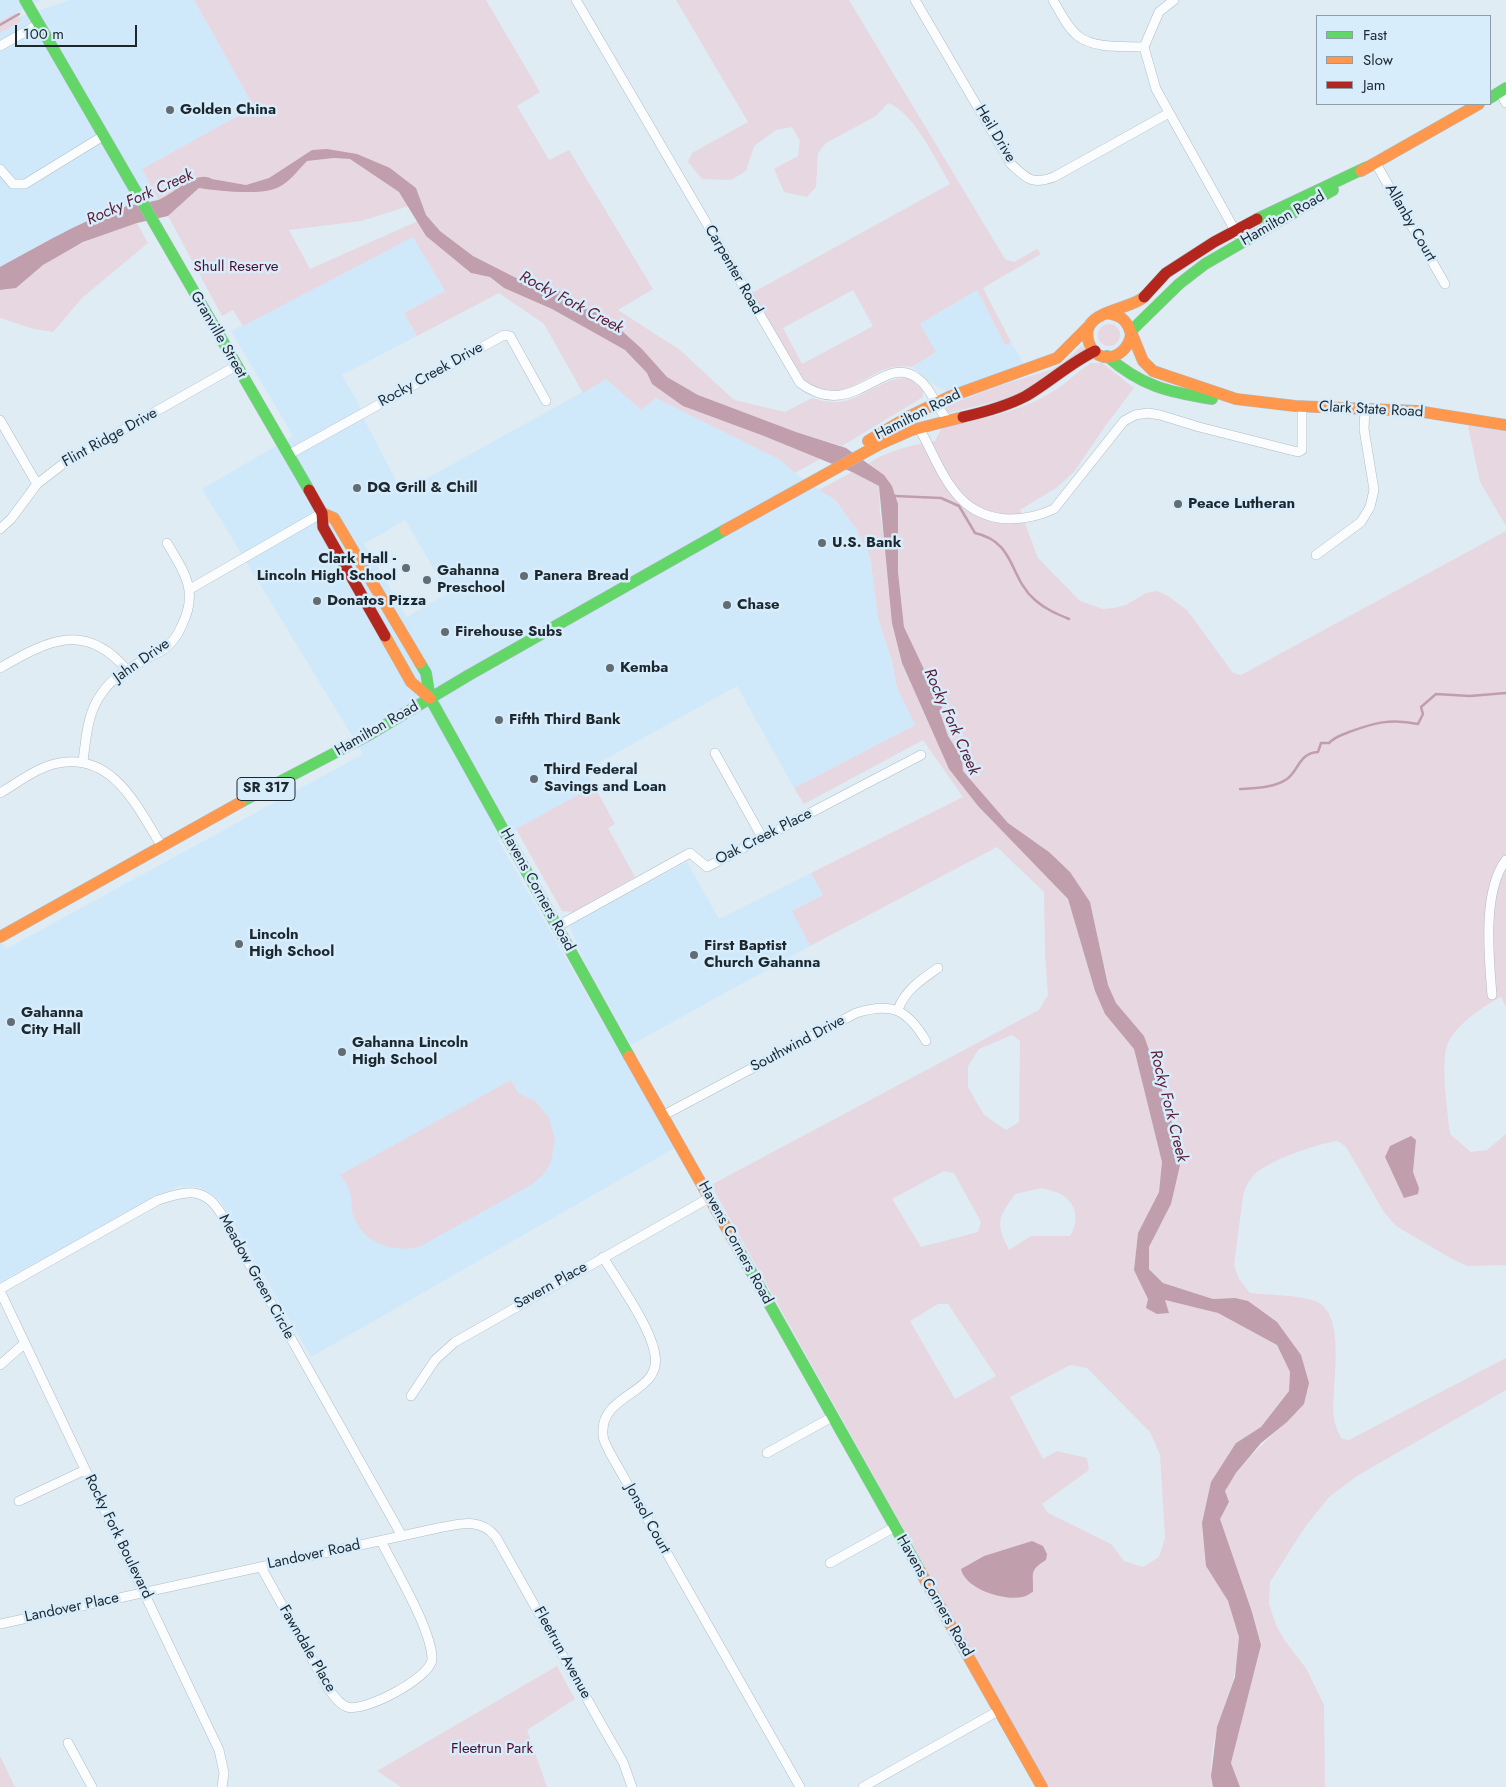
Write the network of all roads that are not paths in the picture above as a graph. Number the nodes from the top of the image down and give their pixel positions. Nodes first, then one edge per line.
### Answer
1 (25, 0) edge
2 (576, 0) edge
3 (915, 0) edge
4 (1053, 0) edge
5 (1174, 0) edge
6 (39, 24) junction
7 (0, 46) edge
8 (1144, 47) junction
9 (1499, 93) edge
10 (1506, 103) edge
11 (1477, 105) edge
12 (1169, 113) junction
13 (103, 136) junction
14 (1372, 164) junction
15 (0, 169) edge
16 (1235, 230) junction
17 (1242, 244) junction
18 (1445, 284) dead end
19 (1122, 312) junction
20 (1089, 326) junction
21 (1131, 337) junction
22 (1102, 354) junction
23 (236, 366) junction
24 (1236, 399) junction
25 (546, 401) dead end
26 (936, 404) junction
27 (1302, 407) junction
28 (1365, 410) junction
29 (0, 420) edge
30 (954, 420) junction
31 (1506, 425) edge
32 (919, 428) junction
33 (879, 440) junction
34 (288, 455) junction
35 (37, 484) junction
36 (322, 513) junction
37 (0, 529) edge
38 (167, 543) dead end
39 (1316, 555) dead end
40 (190, 589) junction
41 (0, 668) edge
42 (127, 670) junction
43 (430, 698) junction
44 (716, 752) dead end
45 (921, 755) dead end
46 (83, 762) junction
47 (0, 793) edge
48 (763, 839) junction
49 (162, 847) junction
50 (1506, 860) edge
51 (558, 926) junction
52 (0, 937) edge
53 (938, 968) dead end
54 (1492, 995) dead end
55 (898, 1010) junction
56 (926, 1042) dead end
57 (664, 1115) junction
58 (709, 1198) junction
59 (603, 1257) junction
60 (0, 1290) edge
61 (25, 1343) junction
62 (0, 1365) edge
63 (411, 1396) dead end
64 (832, 1417) junction
65 (767, 1453) dead end
66 (85, 1470) junction
67 (20, 1501) dead end
68 (484, 1525) joint
69 (895, 1527) junction
70 (402, 1536) junction
71 (381, 1541) junction
72 (830, 1563) dead end
73 (261, 1567) junction
74 (144, 1592) junction
75 (0, 1624) edge
76 (998, 1711) junction
77 (68, 1743) dead end
78 (92, 1787) edge
79 (222, 1787) edge
80 (632, 1787) edge
81 (800, 1787) edge
82 (863, 1787) edge
83 (1042, 1787) edge

1 - 6 main road, Granville Street
2 - 26 street, Carpenter Road
3 - 12 street, Heil Drive
4 - 8 street
5 - 8 street
6 - 7 street
6 - 13 main road, Granville Street
8 - 12 street
9 - 10 street
11 - 14 main road, Hamilton Road
12 - 16 street
13 - 15 street
13 - 23 main road, Granville Street
14 - 16 main road, Hamilton Road
14 - 17 main road, Hamilton Road
14 - 18 street, Allanby Court
16 - 17 street
16 - 19 main road, Hamilton Road
17 - 21 main road, Hamilton Road
19 - 20 main road
19 - 21 main road
20 - 22 main road
20 - 26 main road, Hamilton Road
21 - 22 main road
21 - 24 main road, Clark State Road
22 - 24 main road, Clark State Road
22 - 30 main road, Hamilton Road
23 - 34 main road, Granville Street
23 - 35 street, Flint Ridge Drive
24 - 27 main road, Clark State Road
25 - 34 street, Rocky Creek Drive
26 - 30 street, Carpenter Road
26 - 33 main road, Hamilton Road
27 - 28 main road, Clark State Road
27 - 32 street
28 - 31 main road, Clark State Road
28 - 39 street
29 - 35 street
30 - 32 main road, Hamilton Road
32 - 33 main road, Hamilton Road
33 - 43 main road, Hamilton Road
34 - 36 main road, Granville Street
35 - 37 street, Flint Ridge Drive
36 - 40 street
36 - 43 main road, Granville Street
36 - 43 main road, Granville Street
38 - 40 street
40 - 42 street, Jahn Drive
41 - 42 street
42 - 46 street, Jahn Drive
43 - 49 main road, Hamilton Road / SR 317
43 - 51 main road, Havens Corners Road
44 - 48 street
45 - 48 street, Oak Creek Place
46 - 47 street
46 - 49 street
48 - 51 street, Oak Creek Place
49 - 52 main road, Hamilton Road / SR 317
50 - 54 street
51 - 57 main road, Havens Corners Road
53 - 55 street
55 - 56 street
55 - 57 street, Southwind Drive
57 - 58 main road, Havens Corners Road
58 - 59 street, Savern Place
58 - 64 main road, Havens Corners Road
59 - 63 street, Savern Place
59 - 81 street, Jonsol Court
60 - 61 street, Rocky Fork Boulevard
60 - 70 street, Meadow Green Circle
61 - 62 street
61 - 66 street, Rocky Fork Boulevard
64 - 65 street
64 - 69 main road, Havens Corners Road
66 - 67 street
66 - 74 street, Rocky Fork Boulevard
68 - 70 street, Landover Road
68 - 80 street, Fleetrun Avenue
69 - 72 street
69 - 76 main road, Havens Corners Road
70 - 71 street, Landover Road
71 - 73 street, Landover Road
71 - 73 street, Fawndale Place
73 - 74 street, Landover Road
74 - 75 street, Landover Place
74 - 79 street, Rocky Fork Boulevard
76 - 82 street
76 - 83 main road, Havens Corners Road
77 - 78 street

